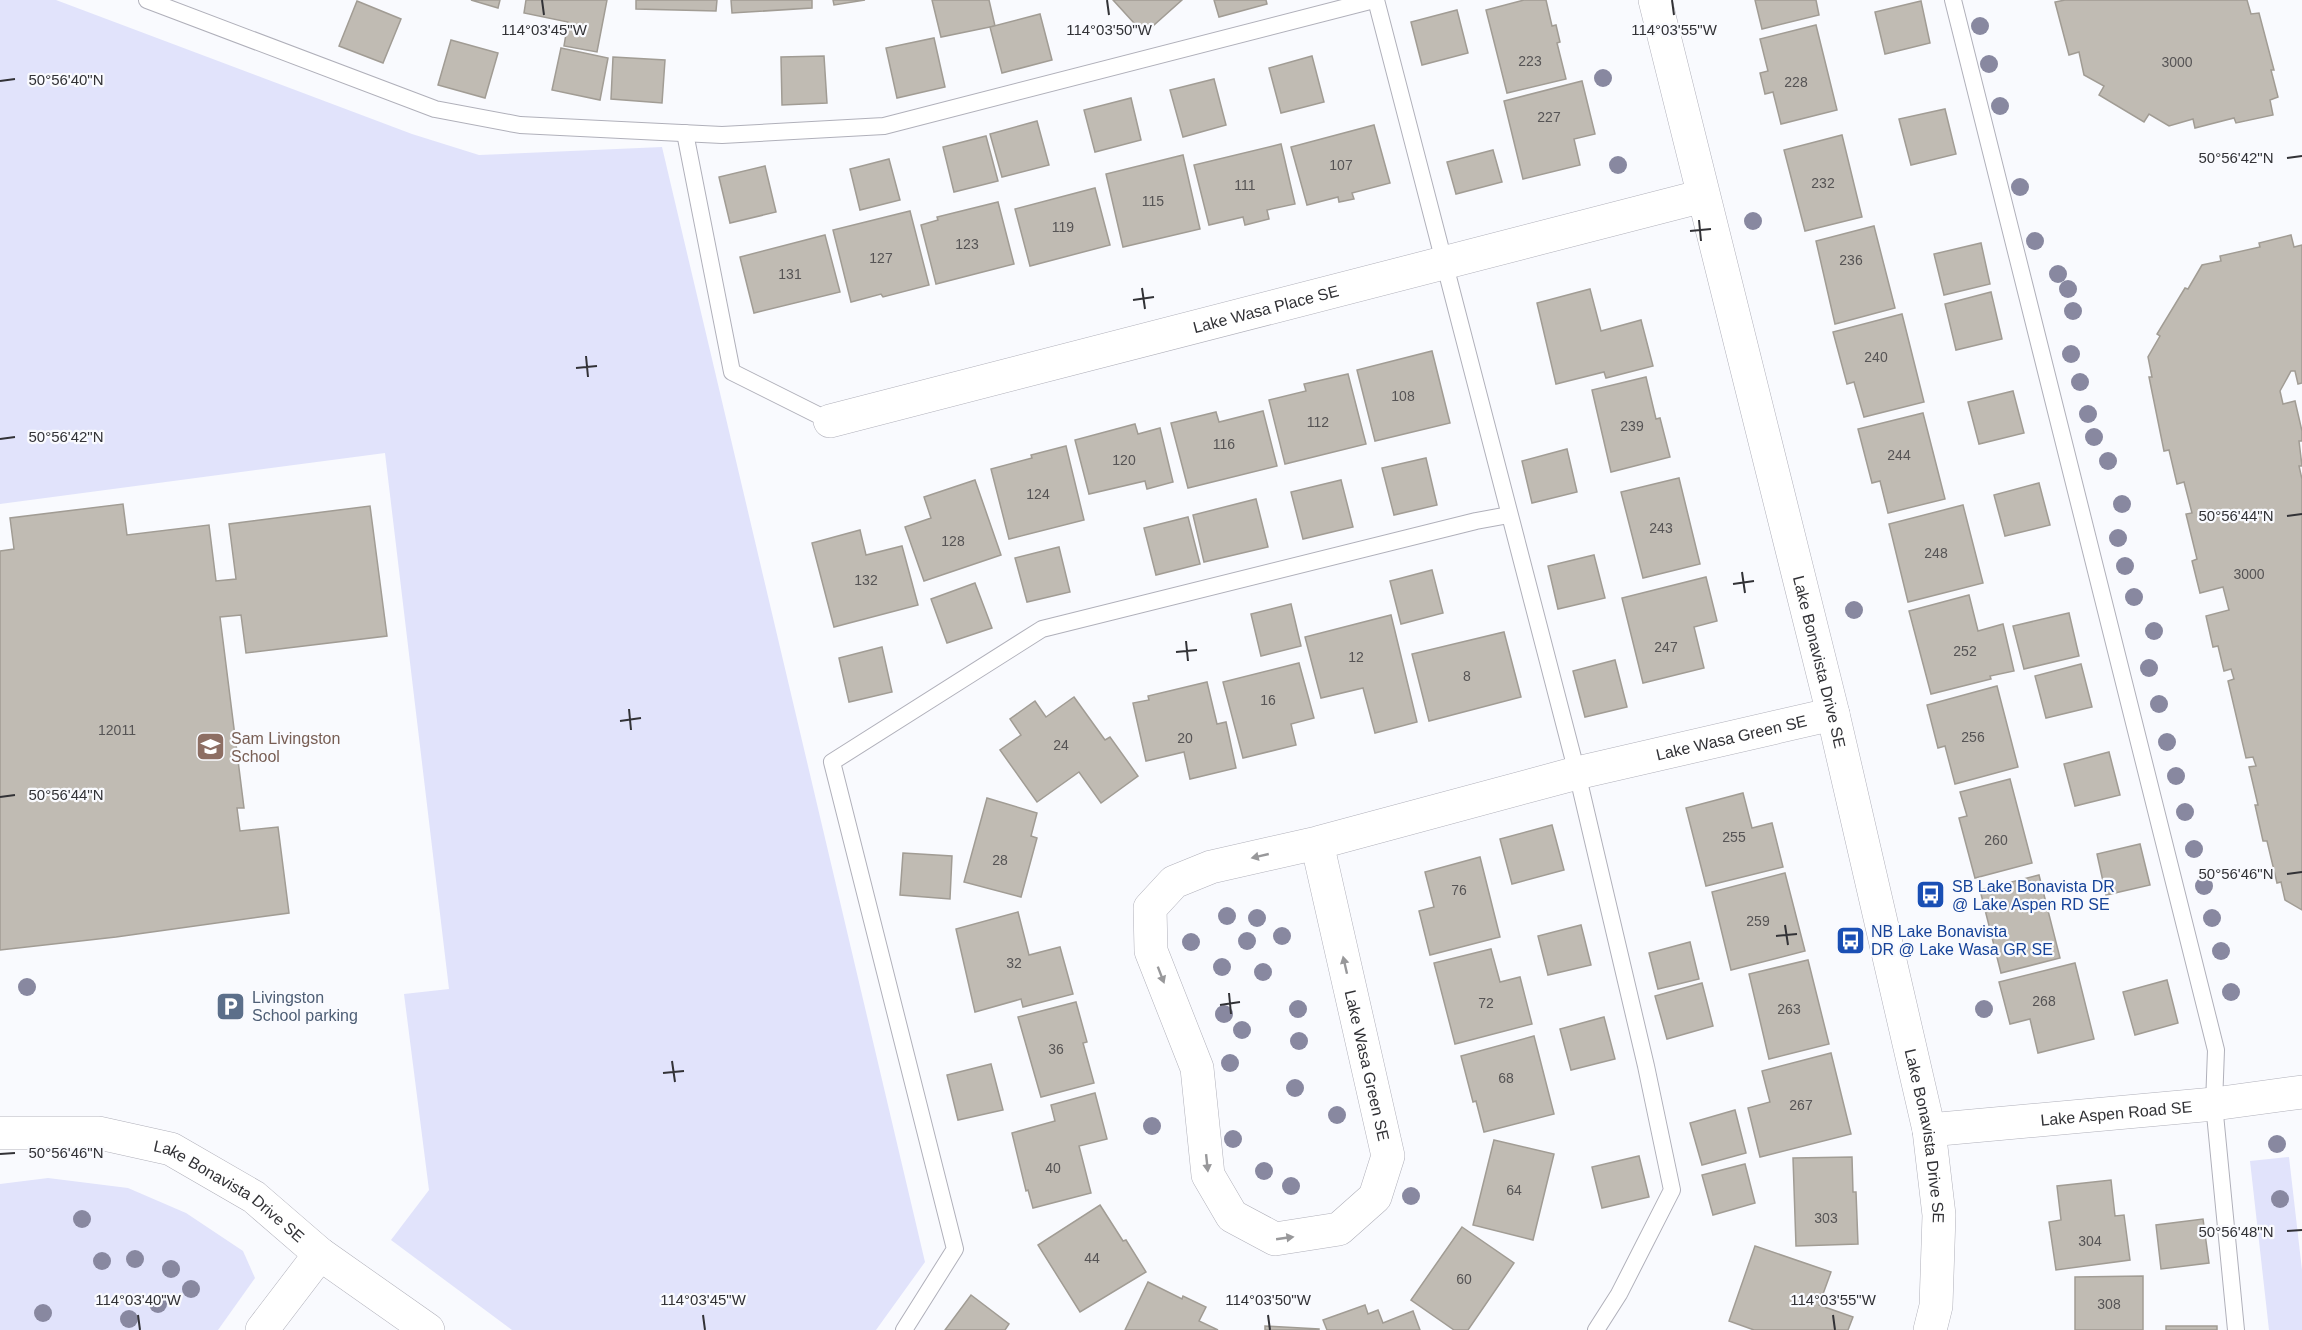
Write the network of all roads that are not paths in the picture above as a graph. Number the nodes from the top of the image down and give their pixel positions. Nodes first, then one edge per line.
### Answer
1 (147, 0) edge
2 (1375, 0) edge
3 (1655, 0) edge
4 (1953, 0) edge
5 (685, 133) junction
6 (1703, 196) junction
7 (1444, 263) junction
8 (830, 421) joint
9 (1509, 515) junction
10 (1833, 714) junction
11 (1577, 773) junction
12 (1317, 843) junction
13 (2302, 1092) edge
14 (2214, 1104) junction
15 (1929, 1130) junction
16 (0, 1133) edge
17 (320, 1254) junction
18 (262, 1330) edge
19 (428, 1330) edge
20 (904, 1330) edge
21 (1596, 1330) edge
22 (1930, 1330) edge
23 (2236, 1330) edge

1 - 5 lane
2 - 5 lane
2 - 7 lane
3 - 6 street, Lake Bonavista Drive SE
4 - 14 lane
5 - 8 lane
6 - 7 street, Lake Wasa Place SE
6 - 10 street, Lake Bonavista Drive SE
7 - 8 street, Lake Wasa Place SE
7 - 9 lane
9 - 11 lane
9 - 20 lane
10 - 11 street, Lake Wasa Green SE
10 - 15 street, Lake Bonavista Drive SE
11 - 12 street, Lake Wasa Green SE
11 - 21 lane
12 -> 12 street, Lake Wasa Green SE
13 - 14 street, Lake Aspen Road SE
14 - 15 street, Lake Aspen Road SE
14 - 23 lane
15 - 22 street, Lake Bonavista Drive SE
16 - 17 street, Lake Bonavista Drive SE
17 - 18 street
17 - 19 street, Lake Bonavista Drive SE

